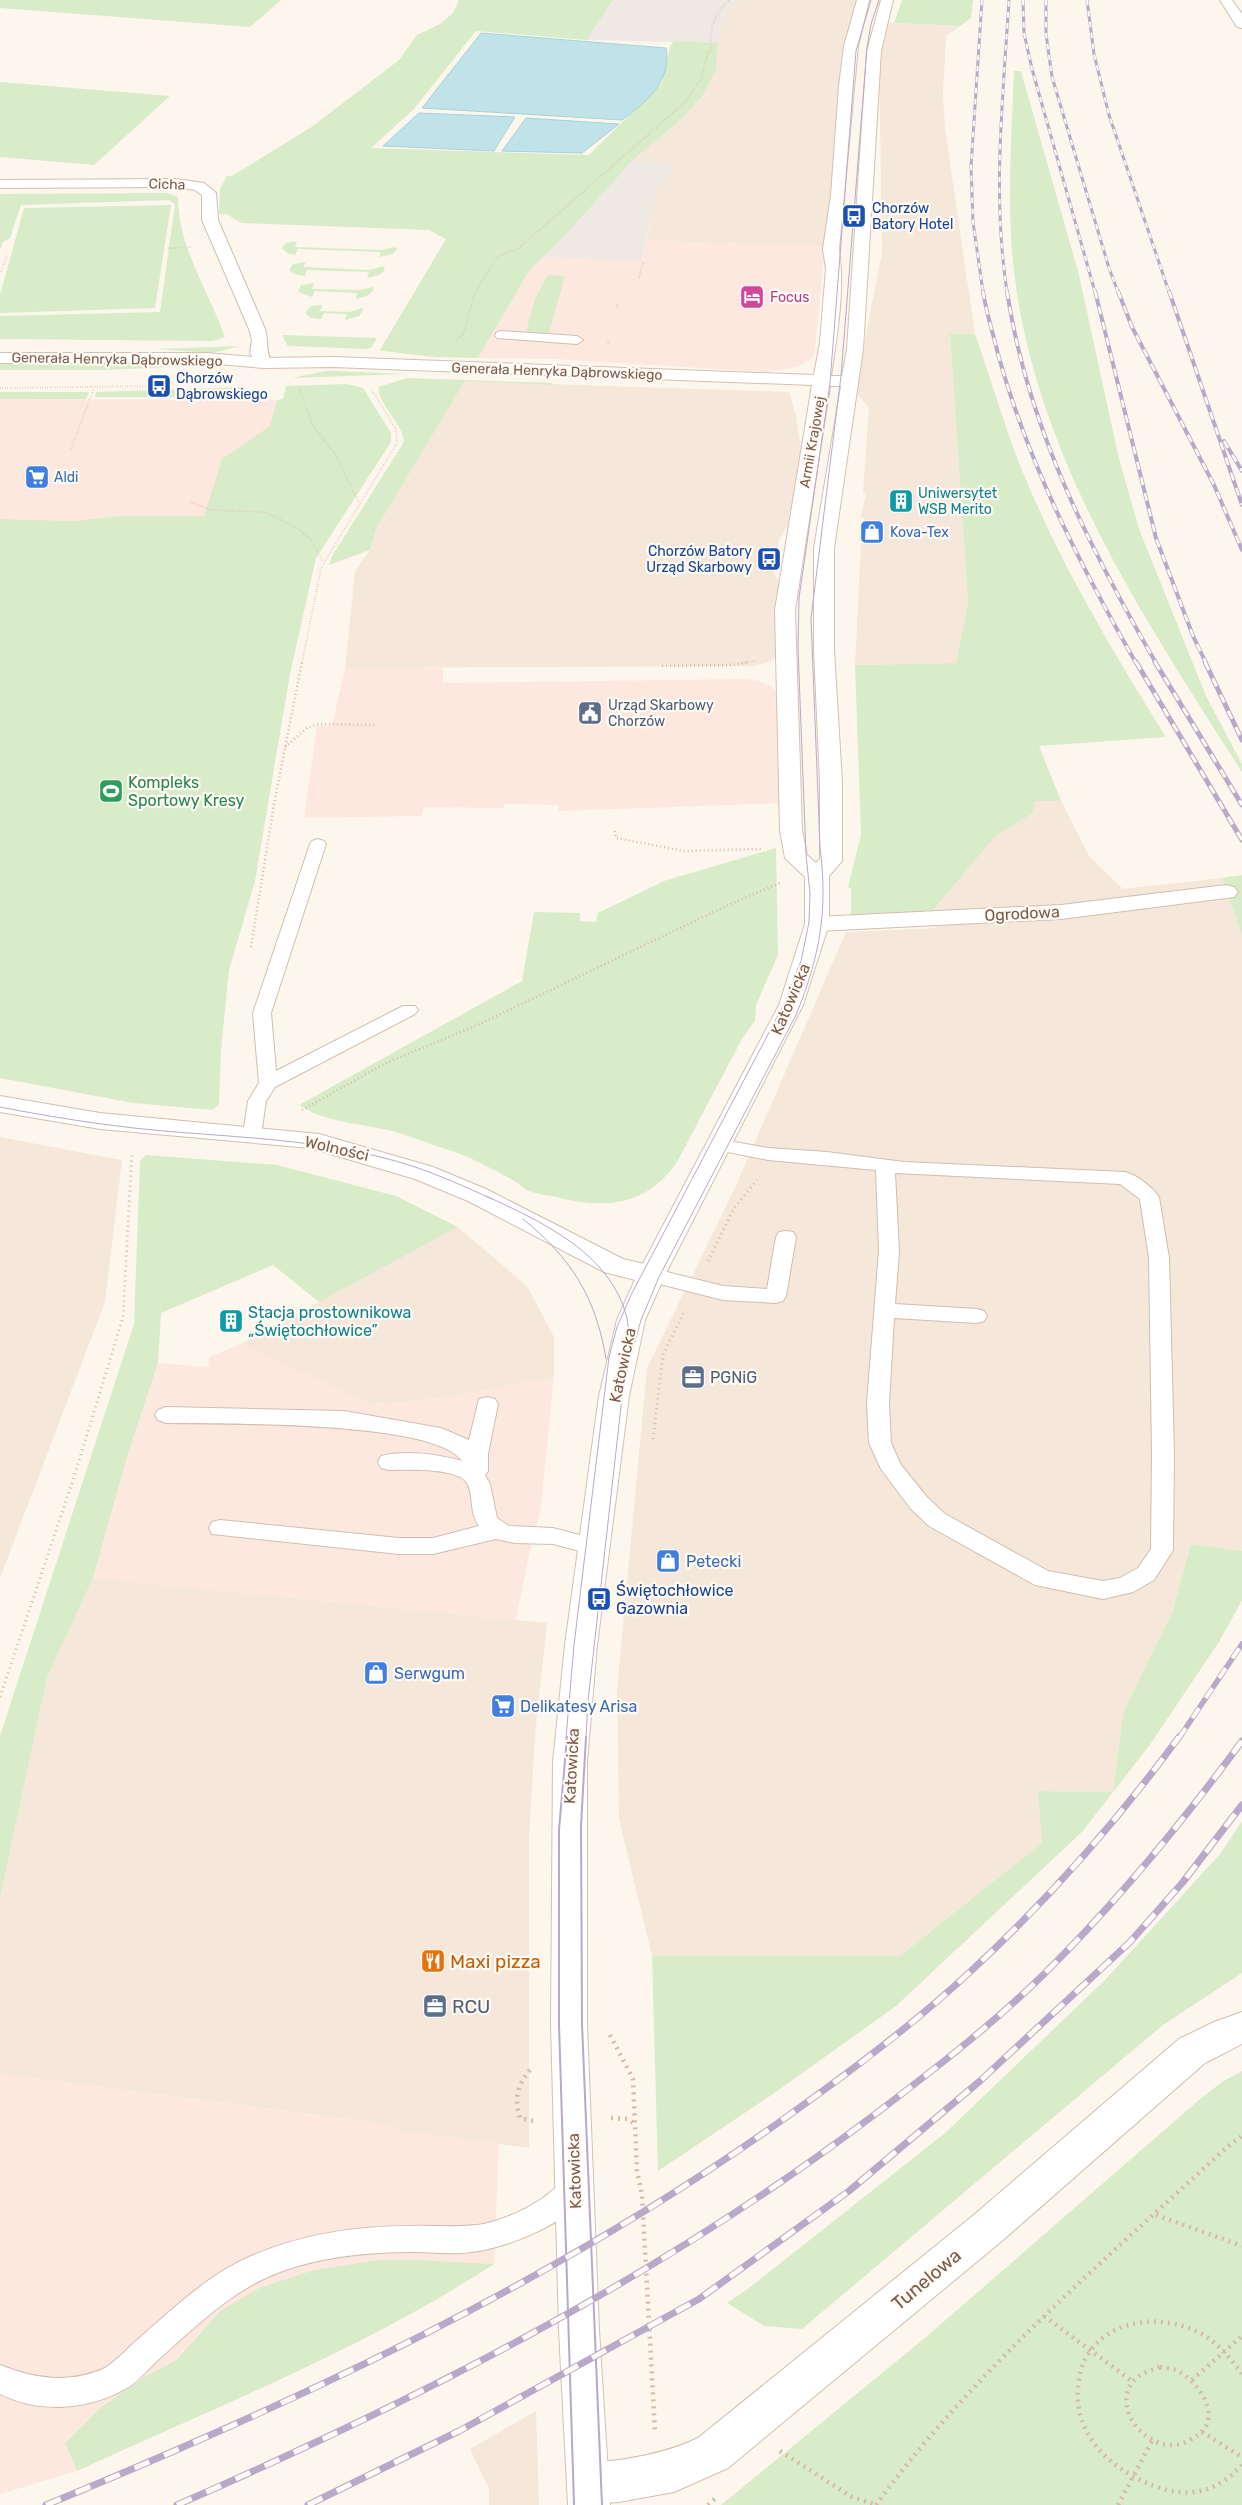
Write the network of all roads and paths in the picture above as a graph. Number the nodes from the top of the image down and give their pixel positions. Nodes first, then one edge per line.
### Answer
1 (729, 0) edge
2 (863, 0) edge
3 (887, 0) edge
4 (1226, 0) edge
5 (1242, 24) edge
6 (854, 31) junction
7 (878, 32) junction
8 (850, 48) junction
9 (875, 48) junction
10 (845, 96) junction
11 (872, 96) junction
12 (842, 141) junction
13 (869, 142) junction
14 (840, 169) junction
15 (867, 170) junction
16 (0, 184) edge
17 (838, 194) junction
18 (865, 195) junction
19 (831, 244) junction
20 (861, 244) junction
21 (190, 247) dead end
22 (168, 248) dead end
23 (7, 256) dead end
24 (643, 262) dead end
25 (0, 274) edge
26 (639, 278) dead end
27 (618, 304) dead end
28 (617, 308) dead end
29 (501, 336) dead end
30 (577, 340) dead end
31 (450, 345) dead end
32 (0, 358) edge
33 (264, 363) junction
34 (146, 374) dead end
35 (822, 380) junction
36 (850, 381) junction
37 (165, 386) dead end
38 (298, 386) dead end
39 (0, 388) edge
40 (94, 388) junction
41 (370, 388) dead end
42 (70, 449) dead end
43 (191, 502) dead end
44 (360, 502) junction
45 (324, 562) junction
46 (715, 566) dead end
47 (709, 569) dead end
48 (710, 573) dead end
49 (716, 576) dead end
50 (825, 595) junction
51 (787, 597) junction
52 (785, 618) junction
53 (824, 618) junction
54 (757, 660) dead end
55 (662, 666) dead end
56 (786, 675) junction
57 (826, 675) junction
58 (374, 725) dead end
59 (285, 747) junction
60 (615, 831) dead end
61 (318, 844) dead end
62 (768, 849) dead end
63 (795, 854) junction
64 (832, 855) junction
65 (817, 875) junction
66 (780, 883) dead end
67 (1226, 892) dead end
68 (817, 924) junction
69 (251, 949) dead end
70 (408, 1010) dead end
71 (268, 1083) junction
72 (0, 1104) edge
73 (301, 1111) dead end
74 (252, 1135) junction
75 (719, 1145) junction
76 (132, 1149) dead end
77 (885, 1166) junction
78 (786, 1237) dead end
79 (650, 1275) junction
80 (885, 1310) junction
81 (977, 1316) dead end
82 (487, 1404) dead end
83 (166, 1415) dead end
84 (389, 1462) dead end
85 (477, 1474) junction
86 (220, 1528) dead end
87 (497, 1530) junction
88 (595, 1547) junction
89 (0, 1697) edge
90 (1242, 2028) edge
91 (633, 2079) dead end
92 (1242, 2136) edge
93 (574, 2190) junction
94 (1156, 2215) junction
95 (1242, 2246) edge
96 (1044, 2316) junction
97 (1242, 2336) edge
98 (1091, 2350) junction
99 (1226, 2351) junction
100 (1242, 2374) edge
101 (0, 2379) edge
102 (1192, 2380) junction
103 (1132, 2381) junction
104 (1202, 2432) junction
105 (1152, 2442) junction
106 (783, 2454) dead end
107 (1242, 2457) edge
108 (1242, 2465) edge
109 (657, 2474) junction
110 (1130, 2482) junction
111 (588, 2494) edge
112 (876, 2505) edge
113 (1118, 2505) edge

1 - 31 path
2 - 6 street, Armii Krajowej
3 - 7 street, Armii Krajowej
4 - 5 street
6 - 7 street
6 - 8 street, Armii Krajowej
7 - 9 street, Armii Krajowej
8 - 9 street
8 - 10 street, Armii Krajowej
9 - 11 street, Armii Krajowej
10 - 11 street
10 - 11 street
10 - 12 street, Armii Krajowej
11 - 13 street, Armii Krajowej
12 - 13 street
12 - 14 street, Armii Krajowej
13 - 15 street, Armii Krajowej
14 - 15 street
14 - 17 street, Armii Krajowej
15 - 18 street, Armii Krajowej
16 - 33 street, Cicha
17 - 18 street
17 - 19 street, Armii Krajowej
18 - 20 street, Armii Krajowej
19 - 20 street
19 - 35 street, Armii Krajowej
20 - 36 street, Armii Krajowej
21 - 22 path
23 - 25 path
24 - 26 path
27 - 28 path
29 - 30 lane
32 - 33 street, Generała Henryka Dąbrowskiego
33 - 34 street, Generała Henryka Dąbrowskiego
33 - 35 street, Generała Henryka Dąbrowskiego
35 - 36 street, Generała Henryka Dąbrowskiego
35 - 51 street, Armii Krajowej
36 - 50 street, Armii Krajowej
37 - 40 path
38 - 44 path
39 - 40 path
40 - 42 path
41 - 44 path
43 - 45 path
44 - 45 path
45 - 59 path
46 - 47 path
48 - 49 path
50 - 51 street
50 - 53 street, Armii Krajowej
51 - 52 street, Armii Krajowej
52 - 53 street
52 - 56 street, Armii Krajowej
53 - 57 street, Armii Krajowej
54 - 55 path
56 - 57 street
56 - 63 street, Armii Krajowej
57 - 64 street, Armii Krajowej
58 - 59 path
59 - 69 path
60 - 62 path
61 - 71 lane
63 - 64 street
63 - 65 street
64 - 65 street
65 - 68 street
66 - 73 path
67 - 68 street, Ogrodowa
68 - 75 street, Katowicka
70 - 71 lane
71 - 74 lane
72 - 74 street, Wolności
74 - 79 street, Wolności
75 - 77 lane
75 - 79 street, Katowicka
76 - 89 path
77 - 80 lane
77 - 80 lane
78 - 79 lane
79 - 88 street, Katowicka
80 - 81 lane
82 - 85 lane
83 - 85 lane
84 - 85 lane
85 - 87 lane
86 - 87 lane
87 - 88 lane
88 - 93 street, Katowicka
90 - 109 street, Tunelowa
91 - 109 path
92 - 94 path
93 - 101 lane
93 - 111 street, Katowicka
94 - 95 path
94 - 96 path
96 - 98 path
96 - 112 path
97 - 99 path
98 - 99 path
98 - 103 path
98 - 110 path
99 - 100 path
99 - 102 path
102 - 103 path
102 - 104 path
103 - 105 path
104 - 105 path
104 - 107 path
105 - 110 path
106 - 112 path
108 - 110 path
109 - 111 street, Tunelowa
110 - 113 path

